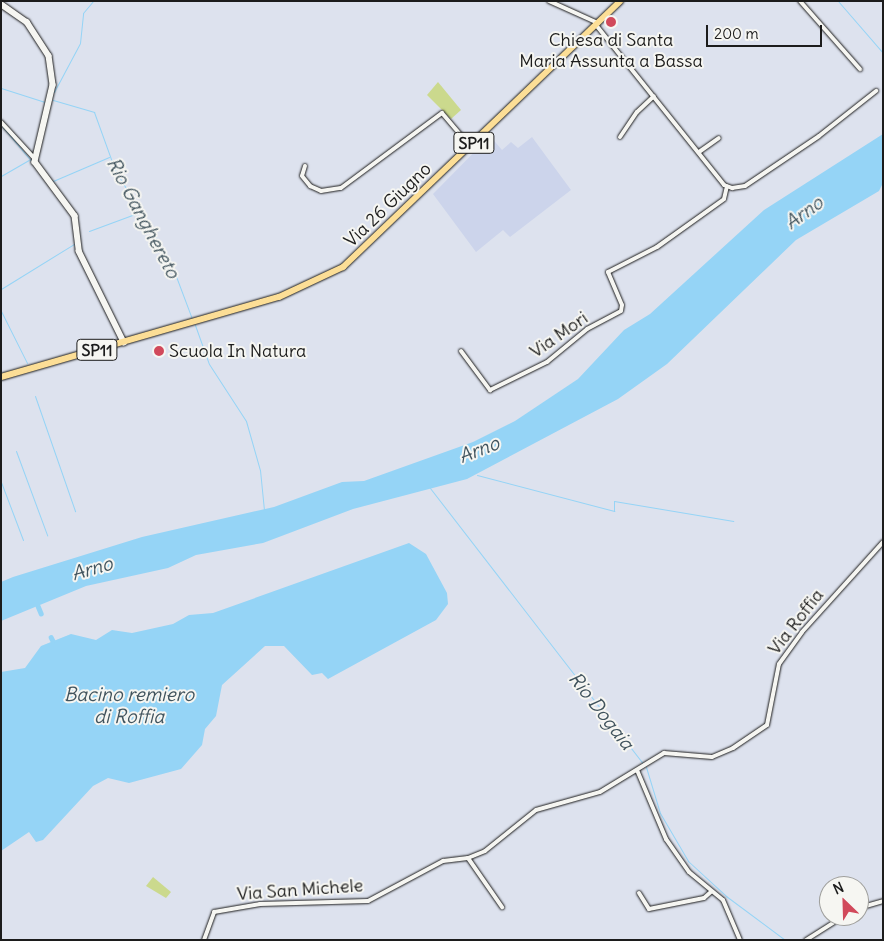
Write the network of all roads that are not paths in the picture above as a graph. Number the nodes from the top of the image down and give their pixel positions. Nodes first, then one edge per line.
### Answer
1 (549, 1) edge
2 (800, 1) edge
3 (618, 2) edge
4 (1, 4) edge
5 (597, 24) junction
6 (860, 69) dead end
7 (876, 91) dead end
8 (654, 96) junction
9 (1, 122) edge
10 (620, 137) dead end
11 (719, 138) dead end
12 (470, 146) junction
13 (699, 152) junction
14 (34, 158) junction
15 (305, 166) dead end
16 (727, 186) junction
17 (124, 342) junction
18 (461, 351) dead end
19 (1, 377) edge
20 (883, 542) edge
21 (642, 768) joint
22 (637, 770) junction
23 (468, 858) junction
24 (711, 892) junction
25 (639, 893) dead end
26 (883, 901) edge
27 (869, 905) edge
28 (502, 907) dead end
29 (828, 926) edge
30 (204, 940) edge
31 (740, 940) edge
32 (806, 940) edge

1 - 5 street
2 - 6 street
3 - 5 main road, Via 26 Giugno / SP11
4 - 14 street
5 - 8 street
5 - 12 main road, Via 26 Giugno / SP11
7 - 16 street
8 - 10 street
8 - 13 street
9 - 14 street
11 - 13 street
12 - 15 street
12 - 17 main road, Via 26 Giugno / SP11
13 - 16 street
14 - 17 street
16 - 18 street, Via Mori
17 - 19 main road, SP11
20 - 21 street, Via Roffia
21 - 22 street, Via San Michele
22 - 23 street, Via San Michele
22 - 24 street
23 - 28 street
23 - 30 street, Via San Michele
24 - 25 street
24 - 31 street
26 - 27 street
29 - 32 street

